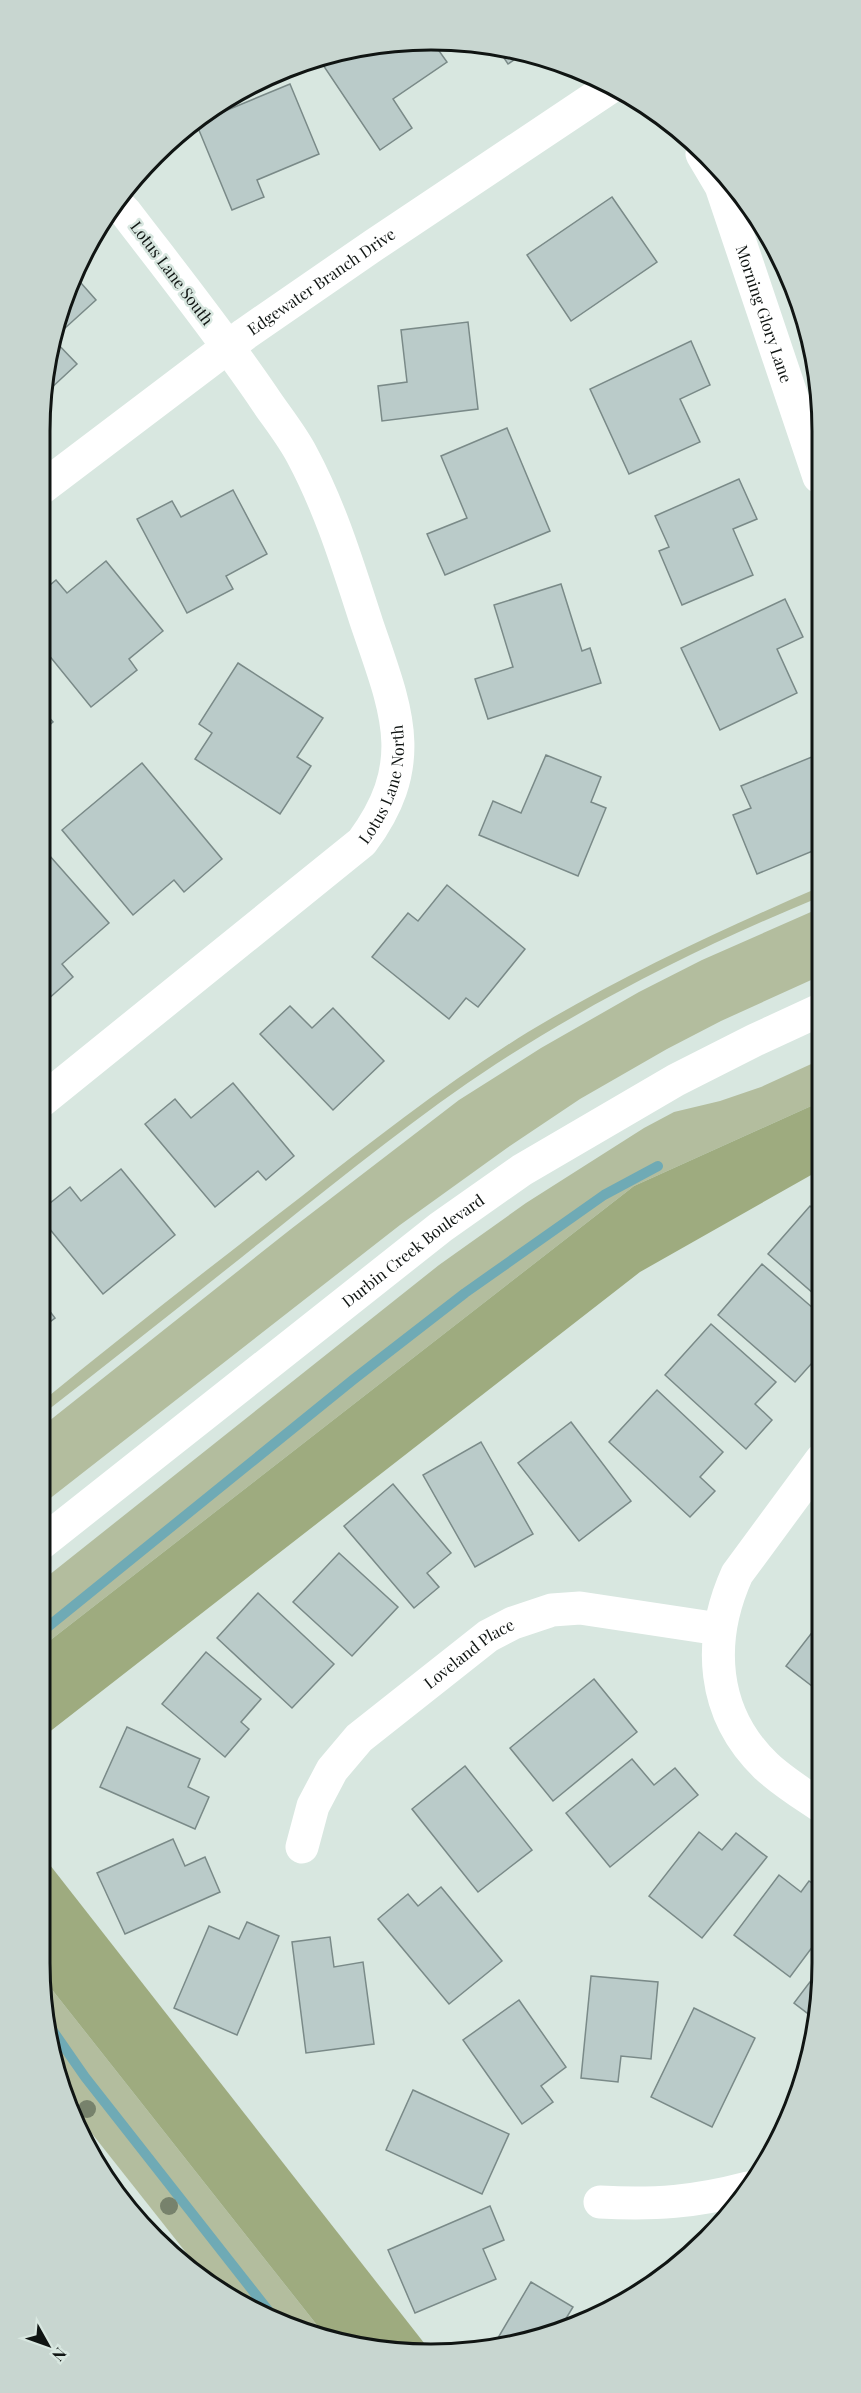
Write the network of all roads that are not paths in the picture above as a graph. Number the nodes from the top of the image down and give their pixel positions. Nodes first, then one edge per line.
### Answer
1 (604, 92) edge
2 (717, 179) edge
3 (121, 208) edge
4 (229, 347) junction
5 (812, 456) edge
6 (50, 482) edge
7 (812, 1014) edge
8 (50, 1094) edge
9 (812, 1472) edge
10 (50, 1536) edge
11 (719, 1629) junction
12 (812, 1800) edge
13 (302, 1847) dead end
14 (735, 2191) edge
15 (600, 2202) dead end

1 - 4 street, Edgewater Branch Drive
2 - 5 street, Morning Glory Lane
3 - 4 street, Lotus Lane South
4 - 6 street, Edgewater Branch Drive
4 - 8 street, Lotus Lane North
7 - 10 street, Durbin Creek Boulevard
9 - 11 street
11 - 12 street
11 - 13 street, Loveland Place
14 - 15 street

